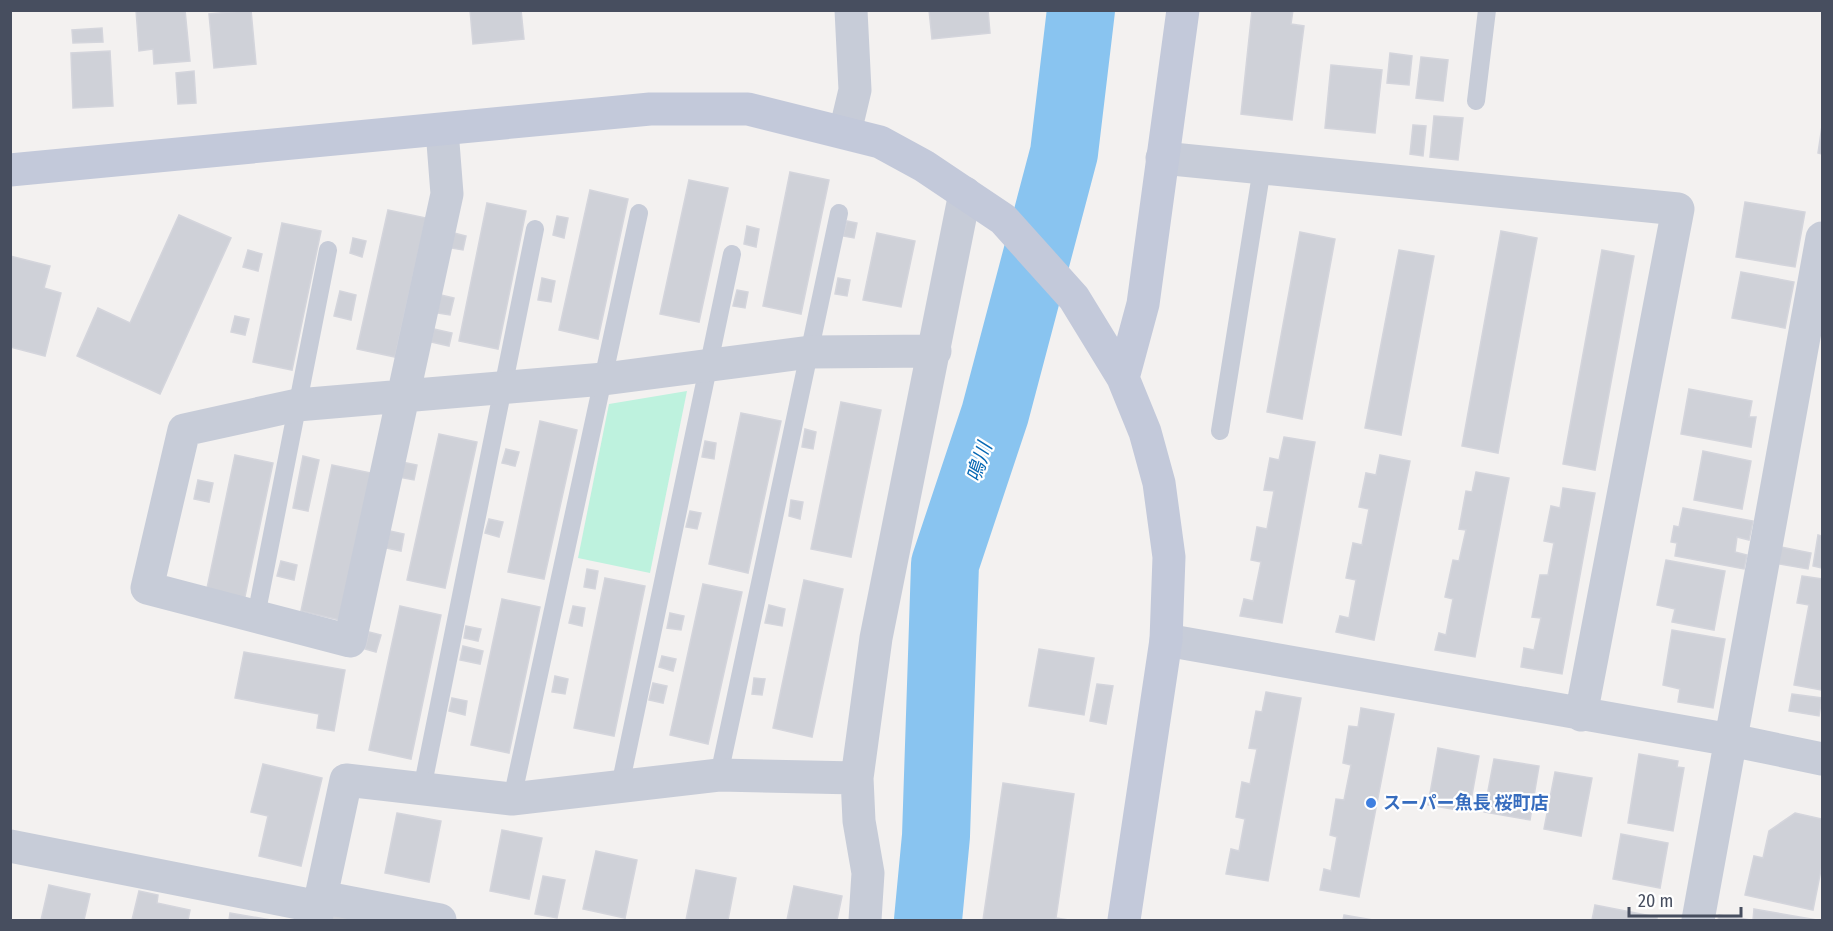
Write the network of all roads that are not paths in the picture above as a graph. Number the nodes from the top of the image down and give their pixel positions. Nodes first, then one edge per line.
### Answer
1 (851, 10) edge
2 (1183, 10) edge
3 (1487, 10) edge
4 (1476, 101) dead end
5 (442, 130) junction
6 (845, 132) junction
7 (1162, 158) junction
8 (1262, 168) junction
9 (10, 170) edge
10 (965, 194) junction
11 (639, 213) dead end
12 (839, 213) dead end
13 (535, 229) dead end
14 (1822, 238) edge
15 (328, 250) dead end
16 (732, 254) dead end
17 (935, 351) junction
18 (810, 352) junction
19 (709, 366) junction
20 (1123, 378) junction
21 (604, 379) junction
22 (503, 388) junction
23 (405, 395) junction
24 (297, 405) junction
25 (1220, 432) dead end
26 (256, 616) junction
27 (1166, 640) junction
28 (1581, 715) junction
29 (1731, 740) junction
30 (1822, 759) edge
31 (719, 775) junction
32 (857, 778) junction
33 (620, 786) junction
34 (422, 789) junction
35 (512, 799) junction
36 (10, 846) edge
37 (318, 908) edge
38 (440, 921) edge
39 (865, 921) edge
40 (1124, 921) edge
41 (1698, 921) edge

1 - 6 street
2 - 7 street
3 - 4 lane
5 - 6 street
5 - 9 street
5 - 23 street
6 - 10 street
7 - 8 street
7 - 20 street
8 - 25 lane
8 - 28 street
10 - 17 street
10 - 20 street
11 - 21 lane
12 - 18 lane
13 - 22 lane
14 - 29 street
15 - 24 lane
16 - 19 lane
17 - 18 street
17 - 32 street
18 - 19 street
18 - 31 lane
19 - 21 street
19 - 33 lane
20 - 27 street
21 - 22 street
21 - 35 lane
22 - 23 street
22 - 34 lane
23 - 24 street
23 - 26 street
24 - 26 lane
24 - 26 street
27 - 28 street
27 - 40 street
28 - 29 street
29 - 30 street
29 - 41 street
31 - 32 street
31 - 33 street
32 - 39 street
33 - 35 street
34 - 35 street
34 - 37 street
36 - 37 street
37 - 38 street

